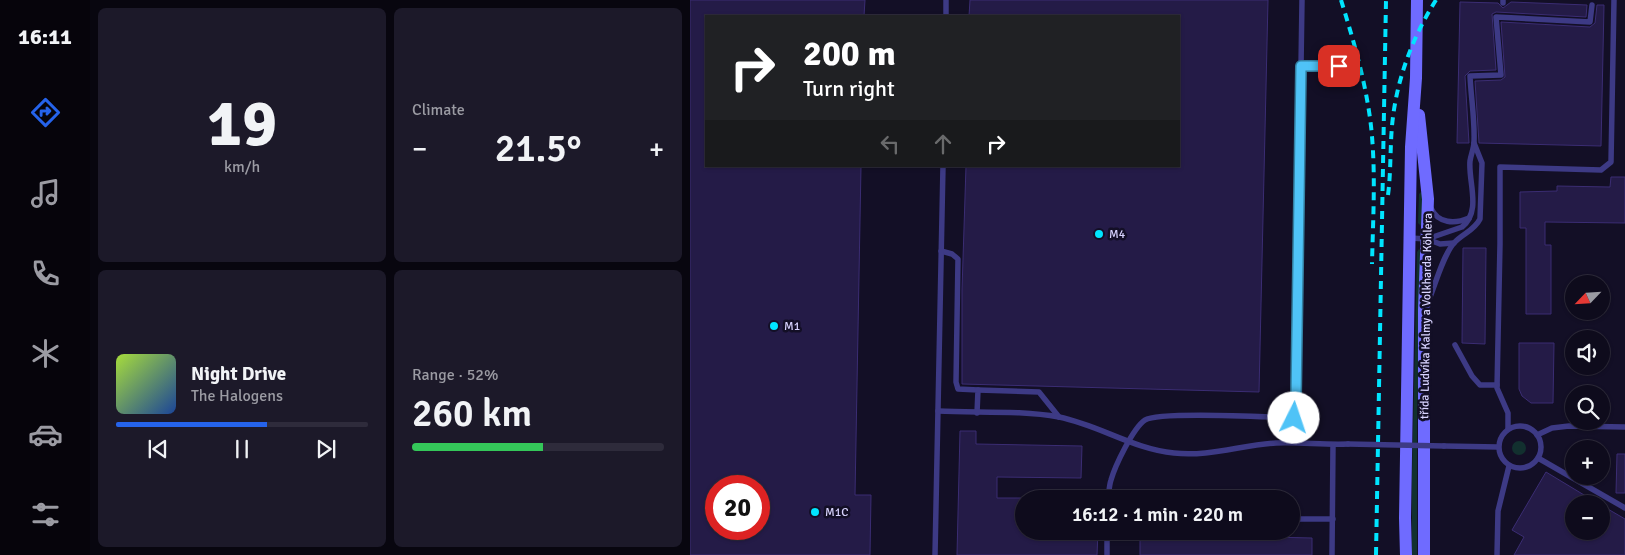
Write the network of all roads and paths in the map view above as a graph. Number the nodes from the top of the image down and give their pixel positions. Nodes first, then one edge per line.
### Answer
1 (946, 0) edge
2 (1302, 0) edge
3 (1417, 0) edge
4 (1614, 0) edge
5 (1592, 5) dead end
6 (946, 15) edge
7 (1301, 66) junction
8 (1339, 66) dead end
9 (1416, 78) junction
10 (1474, 143) junction
11 (943, 167) edge
12 (1428, 199) junction
13 (1469, 218) junction
14 (1410, 238) junction
15 (1427, 239) junction
16 (1454, 243) junction
17 (941, 251) junction
18 (1424, 310) junction
19 (1455, 345) dead end
20 (1497, 385) junction
21 (978, 390) junction
22 (938, 412) junction
23 (977, 413) junction
24 (1059, 417) junction
25 (1625, 427) edge
26 (1508, 429) junction
27 (1537, 435) junction
28 (1128, 442) junction
29 (1333, 445) junction
30 (1498, 447) junction
31 (1538, 458) junction
32 (1509, 466) junction
33 (1109, 490) edge
34 (1625, 508) edge
35 (1300, 519) edge
36 (1333, 519) junction
37 (1107, 540) edge
38 (935, 555) edge
39 (1106, 555) edge
40 (1332, 555) edge
41 (1406, 555) edge
42 (1424, 555) edge
43 (1497, 555) edge

1 - 6 lane
2 - 7 lane
3 - 9 street, třída Ludvíka Kalmy a Volkharda Köhlera
4 - 20 lane
5 - 10 lane
7 - 8 lane
7 - 28 lane
9 - 12 street, třída Ludvíka Kalmy a Volkharda Köhlera
9 - 14 street, třída Ludvíka Kalmy a Volkharda Köhlera
10 - 13 lane
10 - 16 lane
11 - 17 lane
12 - 13 lane
12 - 15 street, třída Ludvíka Kalmy a Volkharda Köhlera
13 - 15 lane
14 - 15 lane
14 - 41 street, třída Ludvíka Kalmy a Volkharda Köhlera
15 - 16 lane
15 - 18 street, třída Ludvíka Kalmy a Volkharda Köhlera
16 - 18 lane
17 - 21 lane
17 - 22 lane
18 - 42 street, třída Ludvíka Kalmy a Volkharda Köhlera
19 - 20 lane
20 - 26 lane
21 - 23 lane
21 - 24 lane
22 - 23 lane
22 - 38 lane
23 - 24 lane
24 - 28 lane
25 - 27 lane
26 - 27 lane
26 - 30 lane
27 - 31 lane
28 - 29 lane
28 - 33 lane
29 - 30 lane, bridge
29 - 36 lane
30 - 32 lane
31 - 32 lane
31 - 34 lane
32 - 43 lane
35 - 36 lane
36 - 40 lane
37 - 39 lane

